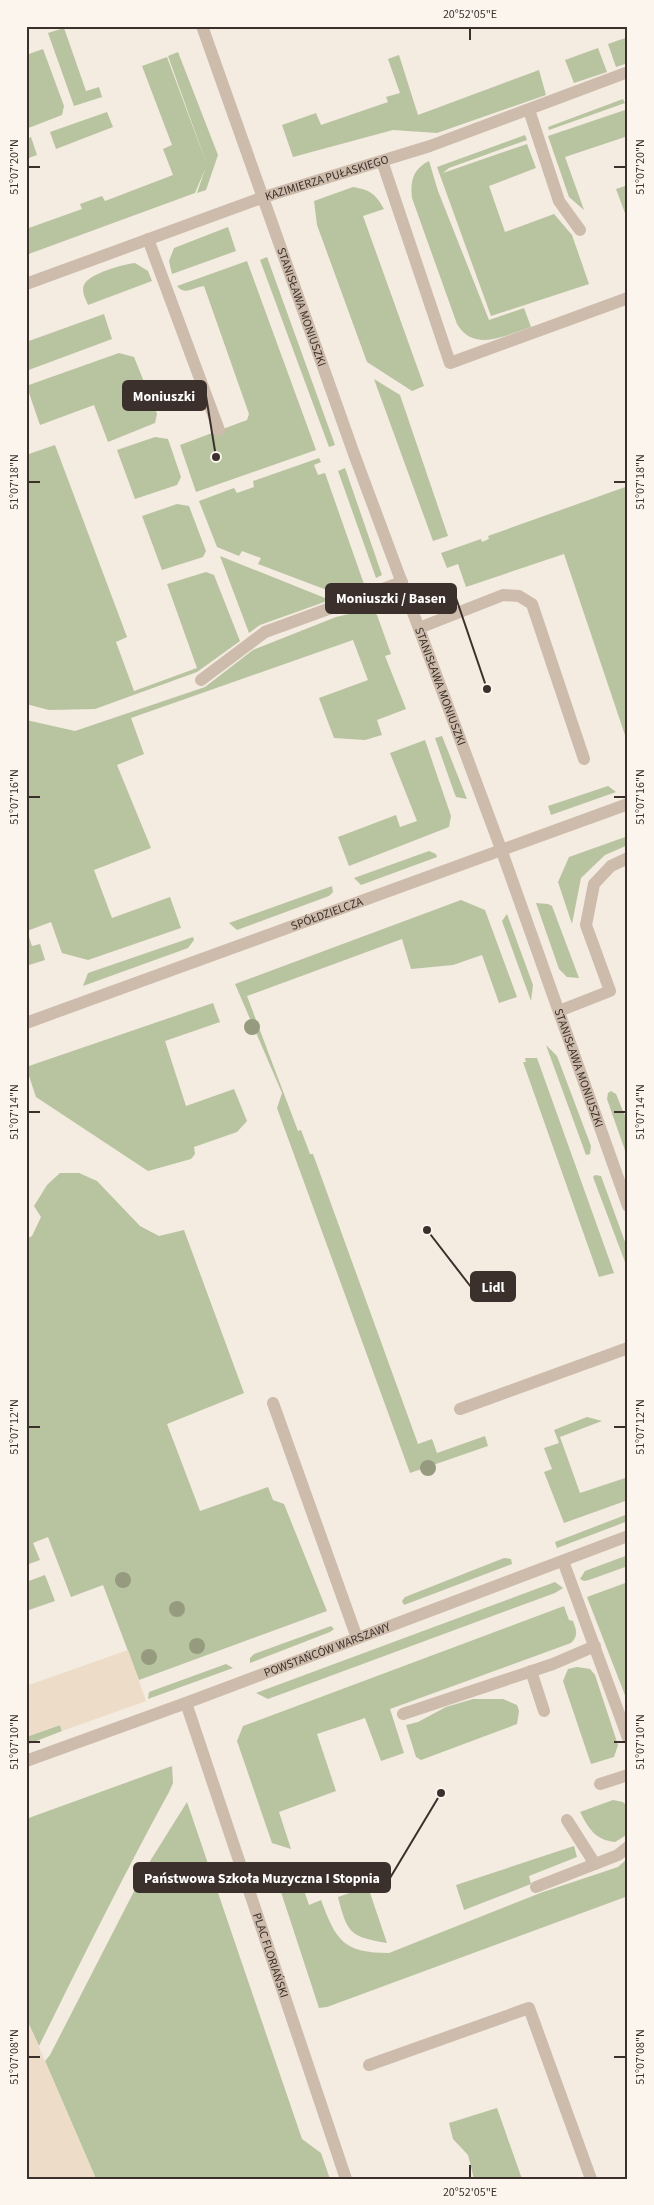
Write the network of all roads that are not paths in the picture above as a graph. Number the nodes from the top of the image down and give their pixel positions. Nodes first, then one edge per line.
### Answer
1 (202, 26) edge
2 (628, 72) edge
3 (529, 110) junction
4 (382, 161) junction
5 (264, 197) junction
6 (580, 230) dead end
7 (148, 239) junction
8 (26, 284) edge
9 (628, 298) edge
10 (219, 430) dead end
11 (402, 582) junction
12 (419, 628) junction
13 (200, 680) dead end
14 (584, 759) dead end
15 (628, 804) edge
16 (501, 849) junction
17 (628, 858) edge
18 (559, 1011) junction
19 (26, 1023) edge
20 (628, 1206) edge
21 (628, 1348) edge
22 (273, 1403) dead end
23 (460, 1409) dead end
24 (628, 1536) edge
25 (563, 1561) junction
26 (357, 1638) junction
27 (595, 1646) junction
28 (530, 1671) junction
29 (186, 1703) junction
30 (544, 1711) dead end
31 (403, 1714) dead end
32 (628, 1738) edge
33 (26, 1761) edge
34 (628, 1775) edge
35 (600, 1784) dead end
36 (566, 1820) dead end
37 (628, 1848) edge
38 (595, 1864) junction
39 (536, 1887) dead end
40 (369, 2064) dead end
41 (346, 2179) edge
42 (591, 2179) edge

1 - 5 street, STANISŁAWA MONIUSZKI
2 - 3 street, KAZIMIERZA PUŁASKIEGO
3 - 4 street, KAZIMIERZA PUŁASKIEGO
3 - 6 street
4 - 5 street, KAZIMIERZA PUŁASKIEGO
4 - 9 street
5 - 7 street, KAZIMIERZA PUŁASKIEGO
5 - 11 street, STANISŁAWA MONIUSZKI
7 - 8 street, KAZIMIERZA PUŁASKIEGO
7 - 10 street
11 - 12 street, STANISŁAWA MONIUSZKI
11 - 13 street
12 - 14 street
12 - 16 street, STANISŁAWA MONIUSZKI
15 - 16 street, SPÓŁDZIELCZA
16 - 18 street, STANISŁAWA MONIUSZKI
16 - 19 street, SPÓŁDZIELCZA
17 - 18 street
18 - 20 street, STANISŁAWA MONIUSZKI
21 - 23 street
22 - 26 street
24 - 25 street, POWSTAŃCÓW WARSZAWY
25 - 26 street, POWSTAŃCÓW WARSZAWY
25 - 27 street
26 - 29 street, POWSTAŃCÓW WARSZAWY
27 - 28 street
27 - 32 street
28 - 30 street
28 - 31 street
29 - 33 street, POWSTAŃCÓW WARSZAWY
29 - 41 street, PLAC FLORIAŃSKI
34 - 35 street
36 - 38 street
37 - 38 street
38 - 39 street
40 - 42 street

